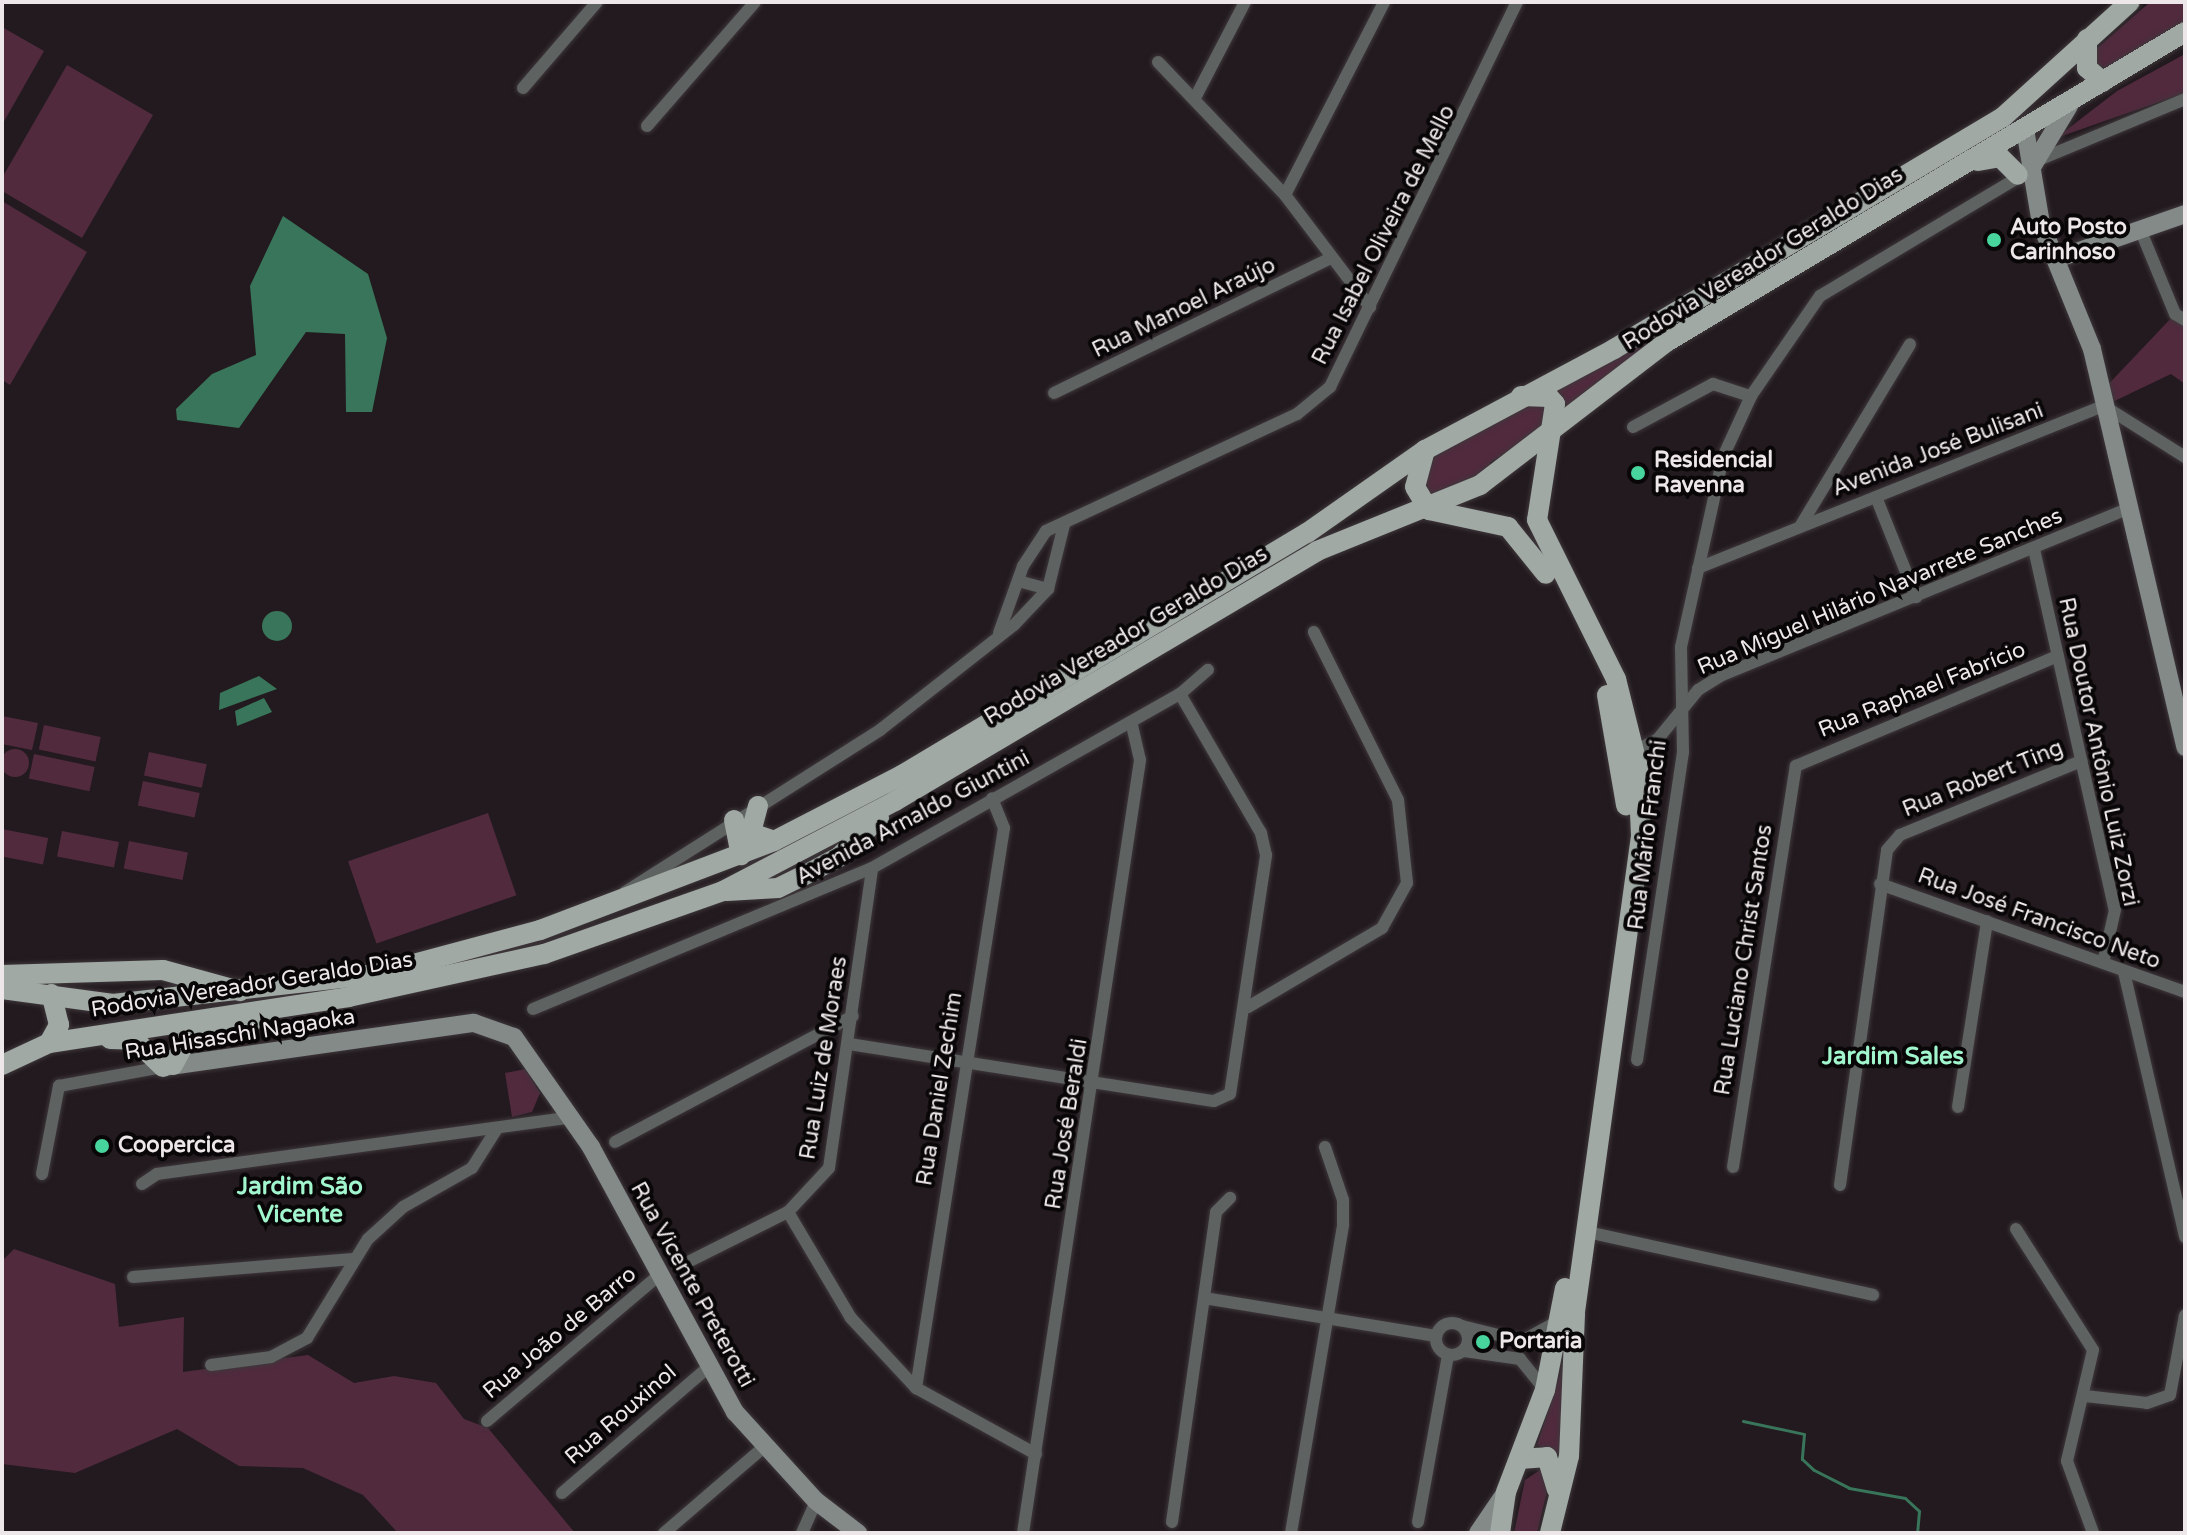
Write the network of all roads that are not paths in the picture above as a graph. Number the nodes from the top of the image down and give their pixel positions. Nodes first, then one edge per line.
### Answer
1 (597, 2) edge
2 (755, 2) edge
3 (1245, 2) edge
4 (1384, 2) edge
5 (1517, 2) edge
6 (2130, 2) edge
7 (2181, 34) edge
8 (2087, 39) junction
9 (1158, 62) dead end
10 (2053, 72) junction
11 (2103, 82) junction
12 (523, 88) dead end
13 (1195, 98) junction
14 (2185, 99) edge
15 (2073, 100) junction
16 (647, 126) dead end
17 (2025, 129) junction
18 (1966, 163) junction
19 (2023, 175) junction
20 (1285, 195) junction
21 (2185, 214) edge
22 (2140, 229) junction
23 (1331, 258) junction
24 (2056, 259) junction
25 (1370, 307) junction
26 (2185, 320) edge
27 (1910, 344) dead end
28 (1054, 393) dead end
29 (1517, 396) junction
30 (1751, 396) junction
31 (1594, 399) junction
32 (2104, 406) junction
33 (1633, 427) dead end
34 (1556, 431) junction
35 (1425, 450) junction
36 (2185, 457) edge
37 (1539, 482) junction
38 (1876, 497) junction
39 (2129, 508) junction
40 (1429, 510) junction
41 (1064, 525) junction
42 (1801, 525) junction
43 (2034, 549) junction
44 (1698, 568) junction
45 (1018, 581) junction
46 (1048, 589) junction
47 (1916, 597) junction
48 (1314, 632) dead end
49 (999, 633) junction
50 (2058, 656) junction
51 (1208, 670) dead end
52 (2179, 689) edge
53 (1180, 694) junction
54 (1681, 711) junction
55 (1131, 722) junction
56 (2185, 747) edge
57 (1629, 754) junction
58 (2081, 761) junction
59 (1800, 762) joint
60 (992, 798) junction
61 (895, 801) junction
62 (758, 806) junction
63 (734, 820) junction
64 (774, 841) junction
65 (741, 855) junction
66 (706, 867) junction
67 (872, 868) junction
68 (660, 884) junction
69 (1880, 884) junction
70 (810, 885) junction
71 (778, 888) junction
72 (715, 894) junction
73 (608, 905) junction
74 (788, 908) junction
75 (643, 921) junction
76 (1987, 921) junction
77 (2103, 963) junction
78 (2124, 972) junction
79 (2, 975) edge
80 (2, 989) edge
81 (2185, 992) edge
82 (51, 994) junction
83 (247, 994) junction
84 (275, 1006) junction
85 (1248, 1007) junction
86 (533, 1009) dead end
87 (853, 1016) junction
88 (87, 1036) junction
89 (514, 1037) joint
90 (49, 1043) junction
91 (849, 1044) junction
92 (1637, 1060) dead end
93 (963, 1061) junction
94 (2, 1065) edge
95 (168, 1066) junction
96 (1095, 1083) junction
97 (1958, 1107) dead end
98 (573, 1117) junction
99 (496, 1130) junction
100 (615, 1142) dead end
101 (1325, 1147) dead end
102 (1733, 1167) dead end
103 (42, 1174) dead end
104 (142, 1184) dead end
105 (1840, 1185) dead end
106 (1230, 1198) dead end
107 (788, 1212) junction
108 (2016, 1229) dead end
109 (1587, 1232) junction
110 (2185, 1237) edge
111 (353, 1259) junction
112 (678, 1267) dead end
113 (658, 1276) junction
114 (133, 1277) dead end
115 (1873, 1295) dead end
116 (1204, 1298) junction
117 (2185, 1315) edge
118 (1326, 1317) junction
119 (1560, 1320) junction
120 (1462, 1326) junction
121 (1436, 1336) junction
122 (1522, 1341) junction
123 (1464, 1351) junction
124 (1448, 1356) junction
125 (1520, 1359) junction
126 (211, 1365) dead end
127 (706, 1369) junction
128 (916, 1388) junction
129 (1545, 1390) junction
130 (2085, 1396) junction
131 (487, 1421) dead end
132 (764, 1447) junction
133 (1036, 1454) junction
134 (1520, 1459) junction
135 (1506, 1492) junction
136 (562, 1493) dead end
137 (1558, 1497) junction
138 (816, 1501) junction
139 (1172, 1522) dead end
140 (1418, 1522) dead end
141 (664, 1533) edge
142 (802, 1533) edge
143 (858, 1533) edge
144 (1023, 1533) edge
145 (1291, 1533) edge
146 (1478, 1533) edge
147 (1500, 1533) edge
148 (1550, 1533) edge
149 (2093, 1533) edge

1 - 12 street
2 - 16 street
3 - 13 street
4 - 20 street
5 - 25 street, Rua Isabel Oliveira de Mello
6 - 8 main road, Rodovia Vereador Geraldo Dias
7 - 11 main road, Rodovia Vereador Geraldo Dias
8 - 10 main road, Rodovia Vereador Geraldo Dias
8 - 11 main road
9 - 13 street
10 - 17 main road
10 - 29 main road, Rodovia Vereador Geraldo Dias
11 - 15 main road, Rodovia Vereador Geraldo Dias
13 - 20 street
14 - 19 street, Rua Mário Franchi
15 - 17 main road, Rodovia Vereador Geraldo Dias
15 - 19 street
17 - 18 main road, Rodovia Vereador Geraldo Dias
17 - 19 street
18 - 19 main road
18 - 31 main road, Rodovia Vereador Geraldo Dias
19 - 24 street
19 - 30 street, Rua Mário Franchi
20 - 23 street
21 - 22 street
22 - 24 street
22 - 26 street
23 - 25 street
23 - 28 street, Rua Manoel Araújo
24 - 32 street
25 - 41 street, Rua Isabel Oliveira de Mello
27 - 42 street
29 - 34 main road
29 - 35 main road, Rodovia Vereador Geraldo Dias
30 - 33 street
30 - 44 street, Rua Mário Franchi
31 - 34 main road, Rodovia Vereador Geraldo Dias
31 - 37 main road
32 - 36 street
32 - 38 street, Avenida José Bulisani
32 - 39 street
34 - 37 main road
34 - 40 main road, Rodovia Vereador Geraldo Dias
35 - 40 main road
35 - 64 main road, Rodovia Vereador Geraldo Dias
37 - 57 main road
38 - 42 street, Avenida José Bulisani
38 - 47 street
39 - 43 street, Rua Miguel Hilário Navarrete Sanches
39 - 52 street
40 - 57 main road
40 - 61 main road, Rodovia Vereador Geraldo Dias
41 - 45 street, Rua Isabel Oliveira de Mello
41 - 46 street
42 - 44 street, Avenida José Bulisani
43 - 47 street, Rua Miguel Hilário Navarrete Sanches
43 - 50 street, Rua Doutor Antônio Luiz Zorzi
44 - 54 street, Rua Mário Franchi
45 - 46 street
45 - 49 street, Rua Isabel Oliveira de Mello
46 - 49 street
47 - 54 street, Rua Miguel Hilário Navarrete Sanches
48 - 85 street
49 - 62 street
50 - 58 street, Rua Doutor Antônio Luiz Zorzi
50 - 59 street, Rua Raphael Fabrício
51 - 53 street, Avenida Arnaldo Giuntini
52 - 56 street
53 - 55 street, Avenida Arnaldo Giuntini
53 - 85 street
54 - 57 street, Rua Miguel Hilário Navarrete Sanches
54 - 92 street, Rua Mário Franchi
55 - 60 street, Avenida Arnaldo Giuntini
55 - 96 street, Rua José Beraldi
57 - 109 main road
57 - 119 main road
58 - 69 street, Rua Robert Ting
58 - 77 street, Rua Doutor Antônio Luiz Zorzi
59 - 102 street, Rua Luciano Christ Santos
60 - 67 street, Avenida Arnaldo Giuntini
60 - 93 street, Rua Daniel Zechim
61 - 70 main road
61 - 72 main road, Rodovia Vereador Geraldo Dias
62 - 63 street
62 - 64 main road
63 - 65 main road
63 - 73 street
64 - 65 main road, Rodovia Vereador Geraldo Dias
65 - 66 main road, Rodovia Vereador Geraldo Dias
66 - 68 main road, Rodovia Vereador Geraldo Dias
66 - 72 main road
67 - 70 street, Avenida Arnaldo Giuntini
67 - 87 street, Rua Luiz de Moraes
68 - 73 main road, Rodovia Vereador Geraldo Dias
68 - 75 main road
69 - 76 street, Rua José Francisco Neto
69 - 105 street
70 - 71 main road
70 - 74 street, Avenida Arnaldo Giuntini
71 - 72 main road
71 - 74 street
72 - 75 main road, Rodovia Vereador Geraldo Dias
73 - 83 main road, Rodovia Vereador Geraldo Dias
74 - 86 street, Avenida Arnaldo Giuntini
75 - 84 main road, Rodovia Vereador Geraldo Dias
76 - 77 street, Rua José Francisco Neto
76 - 97 street
77 - 78 street, Rua José Francisco Neto
78 - 81 street, Rua José Francisco Neto
78 - 110 street
79 - 83 main road
80 - 82 main road, Rodovia Vereador Geraldo Dias
82 - 83 main road, Rodovia Vereador Geraldo Dias
82 - 90 main road
84 - 88 main road, Rodovia Vereador Geraldo Dias
84 - 95 main road
85 - 96 street
87 - 91 street, Rua Luiz de Moraes
87 - 100 street
88 - 90 main road, Rodovia Vereador Geraldo Dias
88 - 95 main road
89 - 95 street, Rua Hisaschi Nagaoka
89 - 98 street, Rua Vicente Preterotti
90 - 94 main road, Rodovia Vereador Geraldo Dias
91 - 93 street
91 - 107 street, Rua Luiz de Moraes
93 - 96 street
93 - 128 street, Rua Daniel Zechim
95 - 103 street, Rua Hisaschi Nagaoka
96 - 133 street, Rua José Beraldi
98 - 99 street
98 - 113 street, Rua Vicente Preterotti
99 - 104 street
99 - 111 street
101 - 118 street
106 - 116 street
107 - 112 street, Rua Luiz de Moraes
107 - 128 street
108 - 130 street
109 - 115 street
109 - 137 main road
111 - 114 street
111 - 126 street
113 - 127 street, Rua Vicente Preterotti
113 - 131 street, Rua João de Barro
116 - 118 street
116 - 139 street
117 - 130 street
118 - 121 street
118 - 145 street
119 - 122 street
119 - 129 main road
120 - 121 street
120 - 122 street
120 - 123 street
121 - 124 street
122 - 125 street
123 - 124 street
123 - 125 street
124 - 140 street
125 - 129 street
127 - 132 street, Rua Vicente Preterotti
127 - 136 street, Rua Rouxinol
128 - 133 street
129 - 134 main road
130 - 149 street
132 - 138 street, Rua Vicente Preterotti
132 - 141 street
133 - 144 street, Rua José Beraldi
134 - 135 main road
134 - 137 main road
135 - 146 street
135 - 147 main road
137 - 148 main road
138 - 142 street
138 - 143 street, Rua Vicente Preterotti

